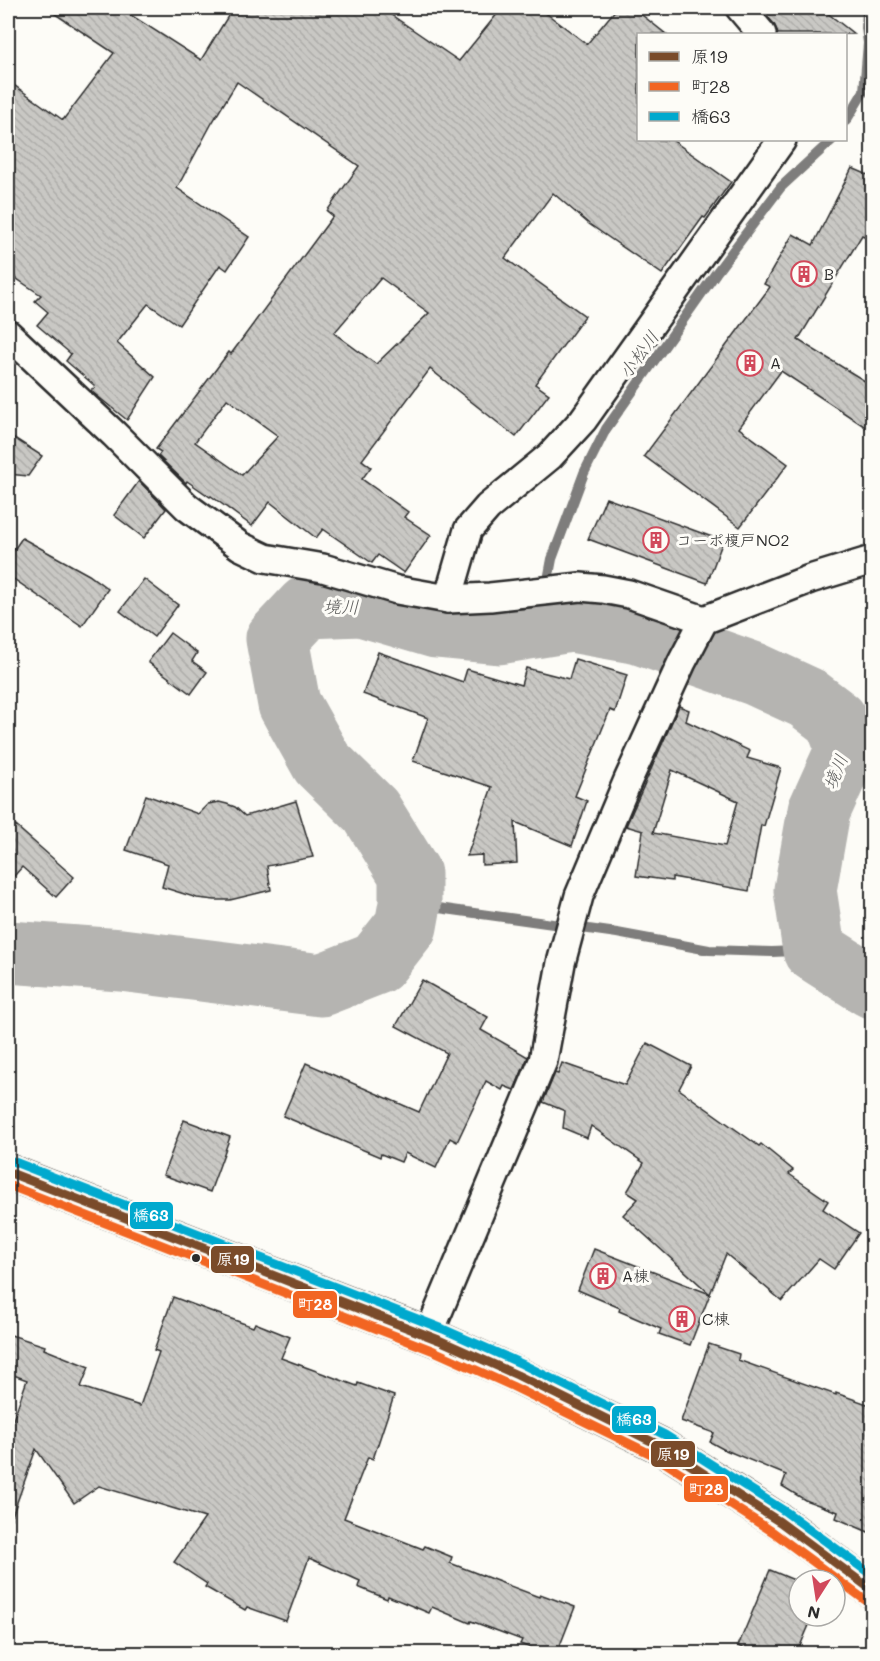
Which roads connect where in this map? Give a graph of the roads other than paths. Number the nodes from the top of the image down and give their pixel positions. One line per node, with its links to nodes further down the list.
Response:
1 (740, 8): 2 (street)
2 (761, 33)
3 (781, 141): 6 (street)
4 (8, 334): 6 (street)
5 (873, 560): 7 (street)
6 (448, 599): 7 (street)
7 (700, 627): 9 (street)
8 (8, 1172): 9 (main road)
9 (428, 1336): 10 (main road)
10 (873, 1590)

